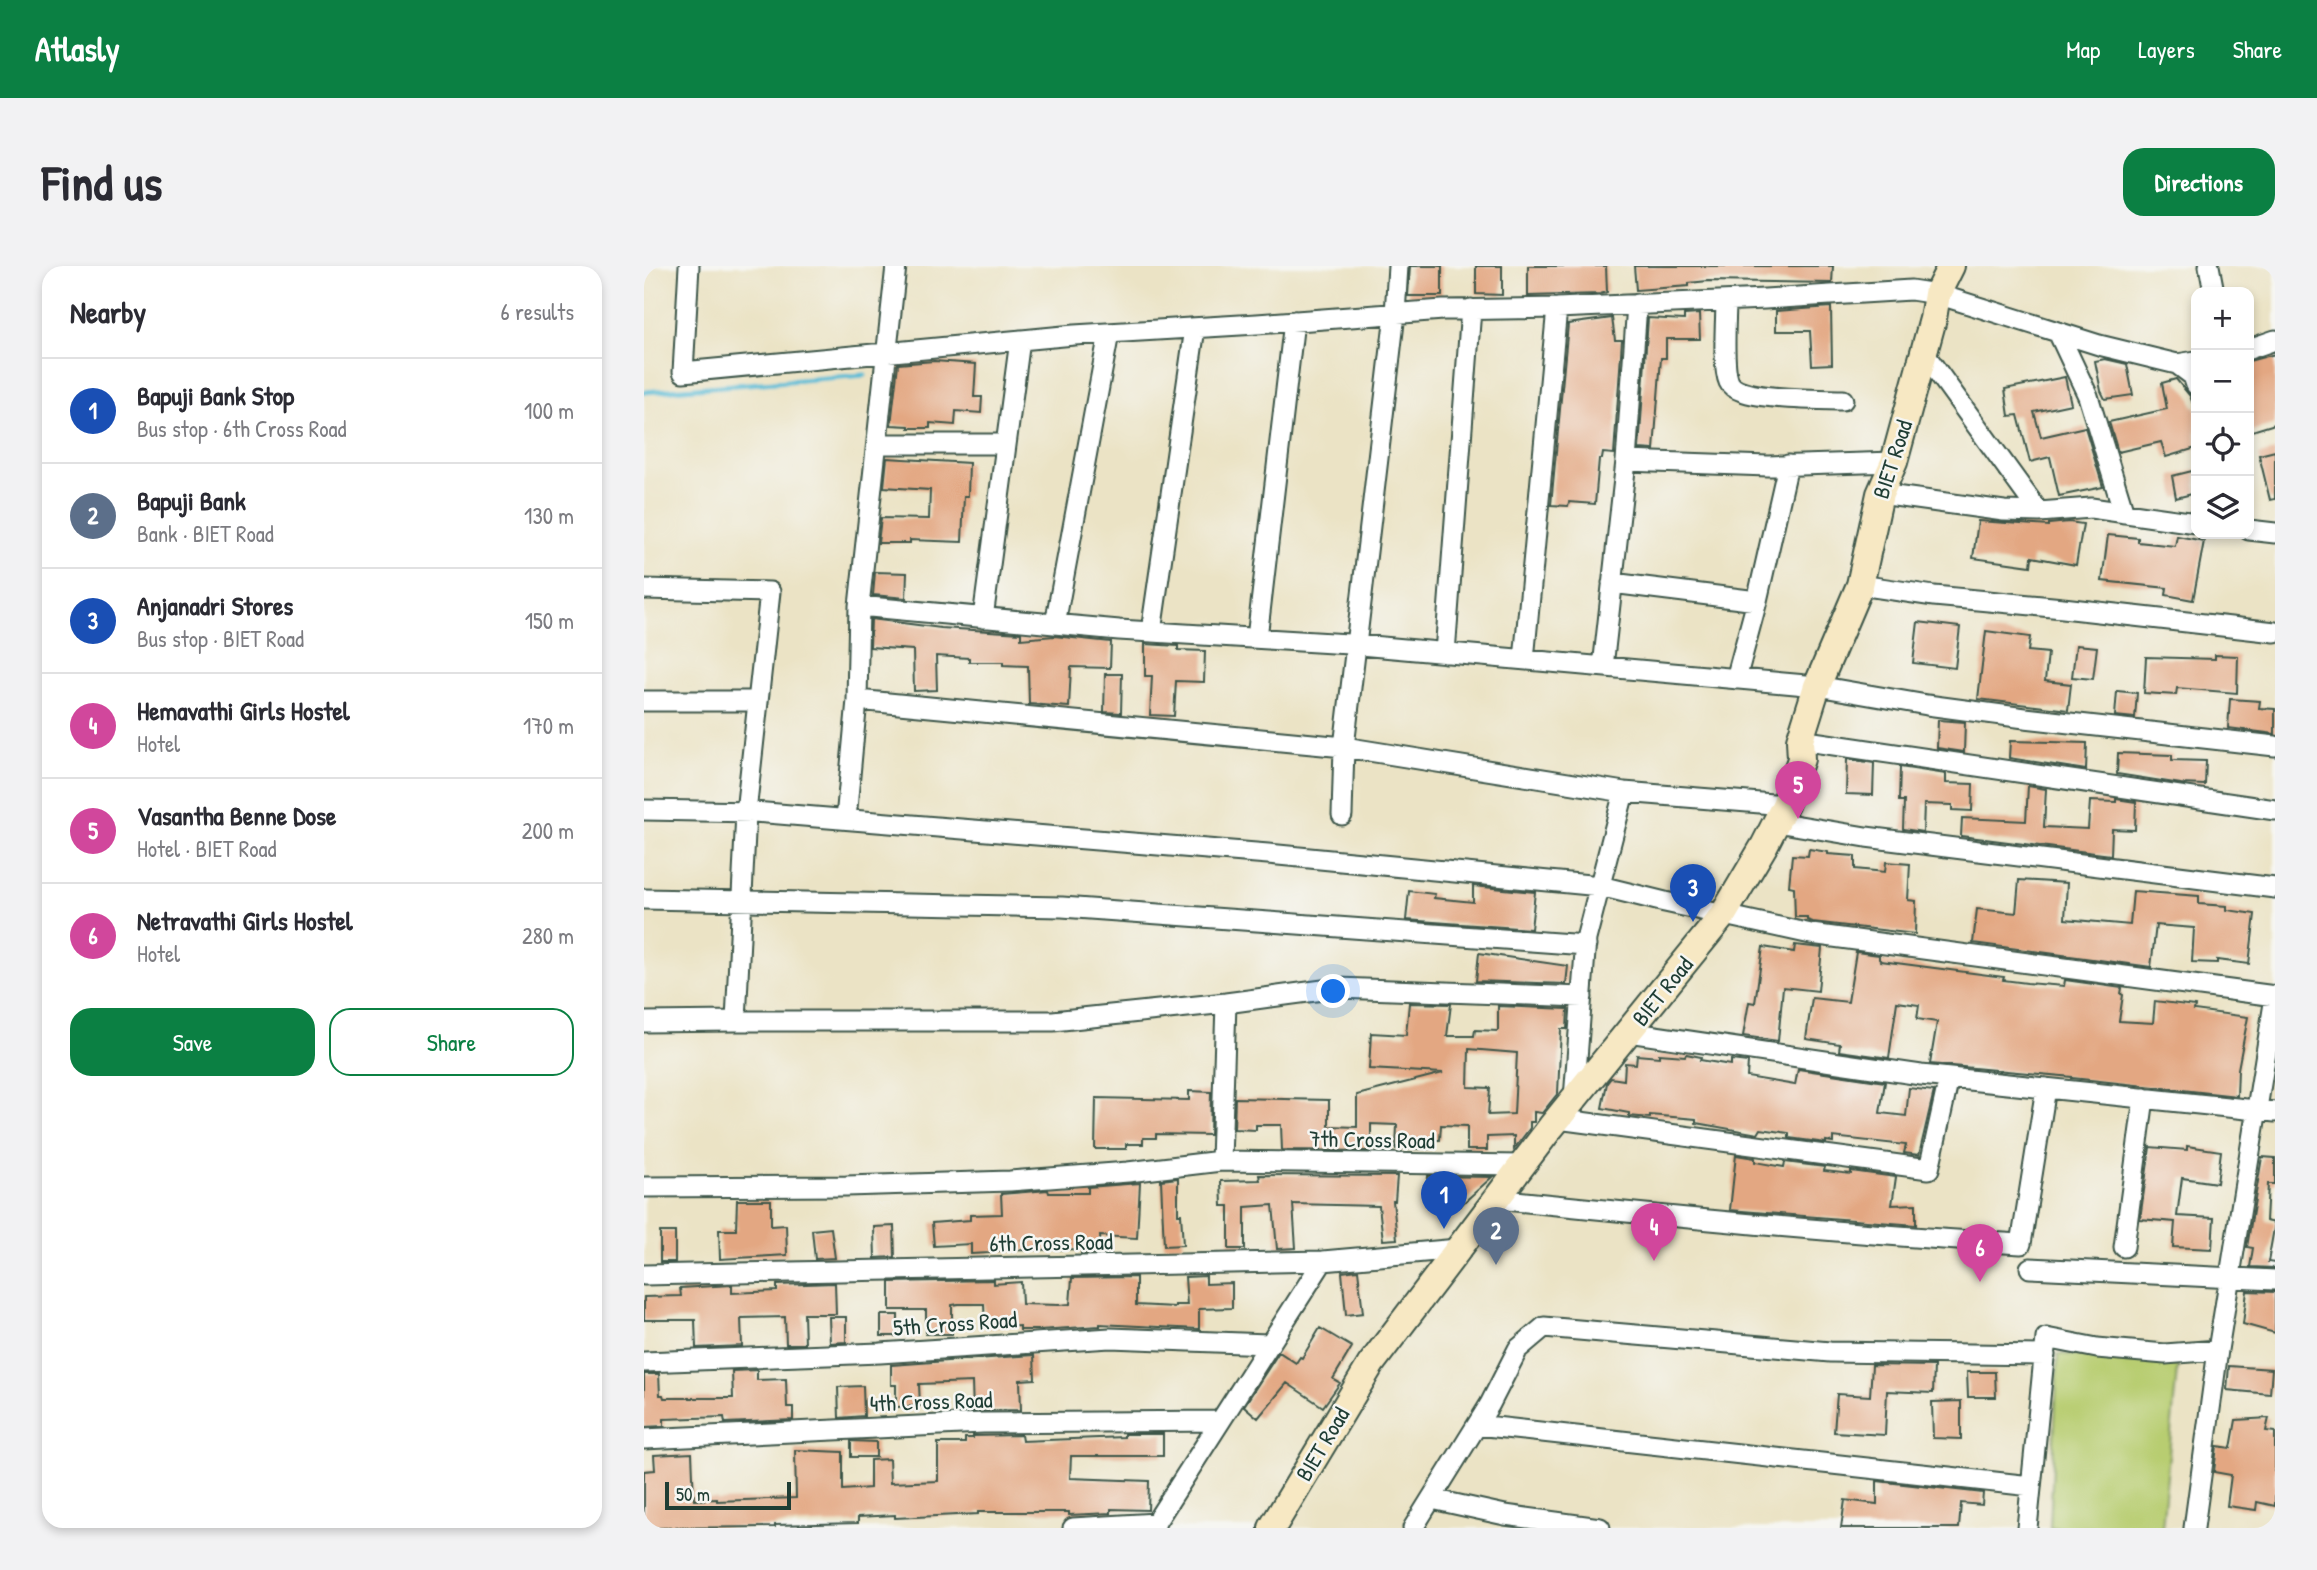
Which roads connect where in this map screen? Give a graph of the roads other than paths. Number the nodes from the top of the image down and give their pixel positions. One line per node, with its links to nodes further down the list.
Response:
1 (689, 266): 20 (street)
2 (896, 266): 20 (street)
3 (1398, 266): 12 (street)
4 (1951, 266): 7 (street, BIET Road)
5 (2209, 266): 6 (street)
6 (2213, 287)
7 (1937, 294): 8 (street); 15 (street); 21 (street, BIET Road)
8 (1726, 301): 9 (street); 23 (street)
9 (1637, 304): 10 (street); 26 (street)
10 (1557, 308): 11 (street); 47 (street)
11 (1471, 309): 12 (street); 46 (street)
12 (1395, 314): 13 (street); 45 (street)
13 (1294, 321): 14 (street); 44 (street)
14 (1195, 328): 16 (street); 42 (street)
15 (2058, 332): 22 (street); 31 (street)
16 (1109, 333): 17 (street); 41 (street)
17 (1020, 340): 20 (street); 25 (street)
18 (2275, 341): 19 (street)
19 (2254, 347)
20 (887, 353): 24 (street)
21 (1924, 353): 27 (street, BIET Road); 30 (street)
22 (2186, 363)
23 (1843, 400)
24 (878, 444): 25 (street); 39 (street)
25 (1006, 444): 40 (street)
26 (1626, 461): 28 (street); 35 (street)
27 (1894, 462): 28 (street); 29 (street, BIET Road)
28 (1788, 465): 38 (street)
29 (1880, 494): 30 (street); 36 (street, BIET Road)
30 (2039, 512): 31 (street)
31 (2124, 513): 32 (street)
32 (2191, 522)
33 (2254, 531): 34 (street)
34 (2275, 533)
35 (1612, 583): 38 (street); 48 (street)
36 (1860, 584): 43 (street); 50 (street, BIET Road)
37 (644, 589): 53 (street)
38 (1757, 601): 49 (street)
39 (859, 606): 40 (street); 51 (street)
40 (983, 618): 41 (street)
41 (1055, 624): 42 (street)
42 (1152, 632): 44 (street)
43 (2275, 632)
44 (1257, 638): 45 (street)
45 (1357, 645): 46 (street); 56 (street)
46 (1445, 653): 47 (street)
47 (1524, 660): 48 (street)
48 (1603, 667): 49 (street)
49 (1736, 679): 50 (street)
50 (1817, 686): 54 (street, BIET Road); 55 (street)
51 (857, 700): 56 (street); 63 (street)
52 (644, 701): 53 (street)
53 (758, 701): 60 (street)
54 (1800, 740): 59 (street); 61 (street, BIET Road)
55 (2275, 746)
56 (1344, 747): 57 (street); 62 (street)
57 (1624, 792): 61 (street); 64 (street)
58 (644, 810): 60 (street)
59 (2275, 810)
60 (746, 812): 63 (street); 67 (street)
61 (1781, 814): 65 (street); 68 (street, BIET Road)
62 (1342, 815)
63 (846, 819): 64 (street)
64 (1600, 886): 68 (street); 69 (street)
65 (2275, 888)
66 (644, 899): 67 (street)
67 (742, 901): 69 (street); 73 (street)
68 (1723, 915): 71 (street); 75 (street, BIET Road)
69 (1586, 945): 70 (street)
70 (1582, 997): 72 (street); 79 (street)
71 (2275, 997): 80 (street)
72 (1226, 1003): 73 (street); 81 (street)
73 (736, 1021): 74 (street)
74 (644, 1023)
75 (1628, 1032): 76 (street); 79 (street, BIET Road)
76 (1949, 1078): 77 (street); 79 (street)
77 (2046, 1088): 78 (street); 84 (street)
78 (2144, 1098): 80 (street); 85 (street)
79 (1566, 1109): 82 (street, BIET Road)
80 (2266, 1110): 90 (street)
81 (1221, 1161): 82 (street, 7th Cross Road); 83 (street, 7th Cross Road)
82 (1522, 1165): 84 (street, BIET Road)
83 (644, 1187)
84 (1496, 1199): 86 (street, BIET Road)
85 (2124, 1247)
86 (1458, 1249): 87 (street, 6th Cross Road); 104 (street, BIET Road)
87 (1323, 1261): 89 (street, 6th Cross Road); 92 (street)
88 (2031, 1268): 90 (street)
89 (644, 1275)
90 (2229, 1278): 91 (street); 93 (street)
91 (2275, 1280)
92 (1268, 1344): 95 (street, 5th Cross Road); 96 (street)
93 (2218, 1350): 94 (street); 108 (street)
94 (2045, 1355): 97 (street); 99 (street)
95 (644, 1362)
96 (1220, 1421): 98 (street, 4th Cross Road); 101 (street)
97 (1477, 1426): 99 (street); 100 (street)
98 (644, 1439)
99 (2031, 1486): 107 (street)
100 (1432, 1499): 102 (street); 105 (street)
101 (1154, 1525): 103 (street)
102 (1569, 1526): 106 (street)
103 (1073, 1528)
104 (1272, 1528)
105 (1413, 1528)
106 (1601, 1528)
107 (2027, 1528)
108 (2194, 1528)

